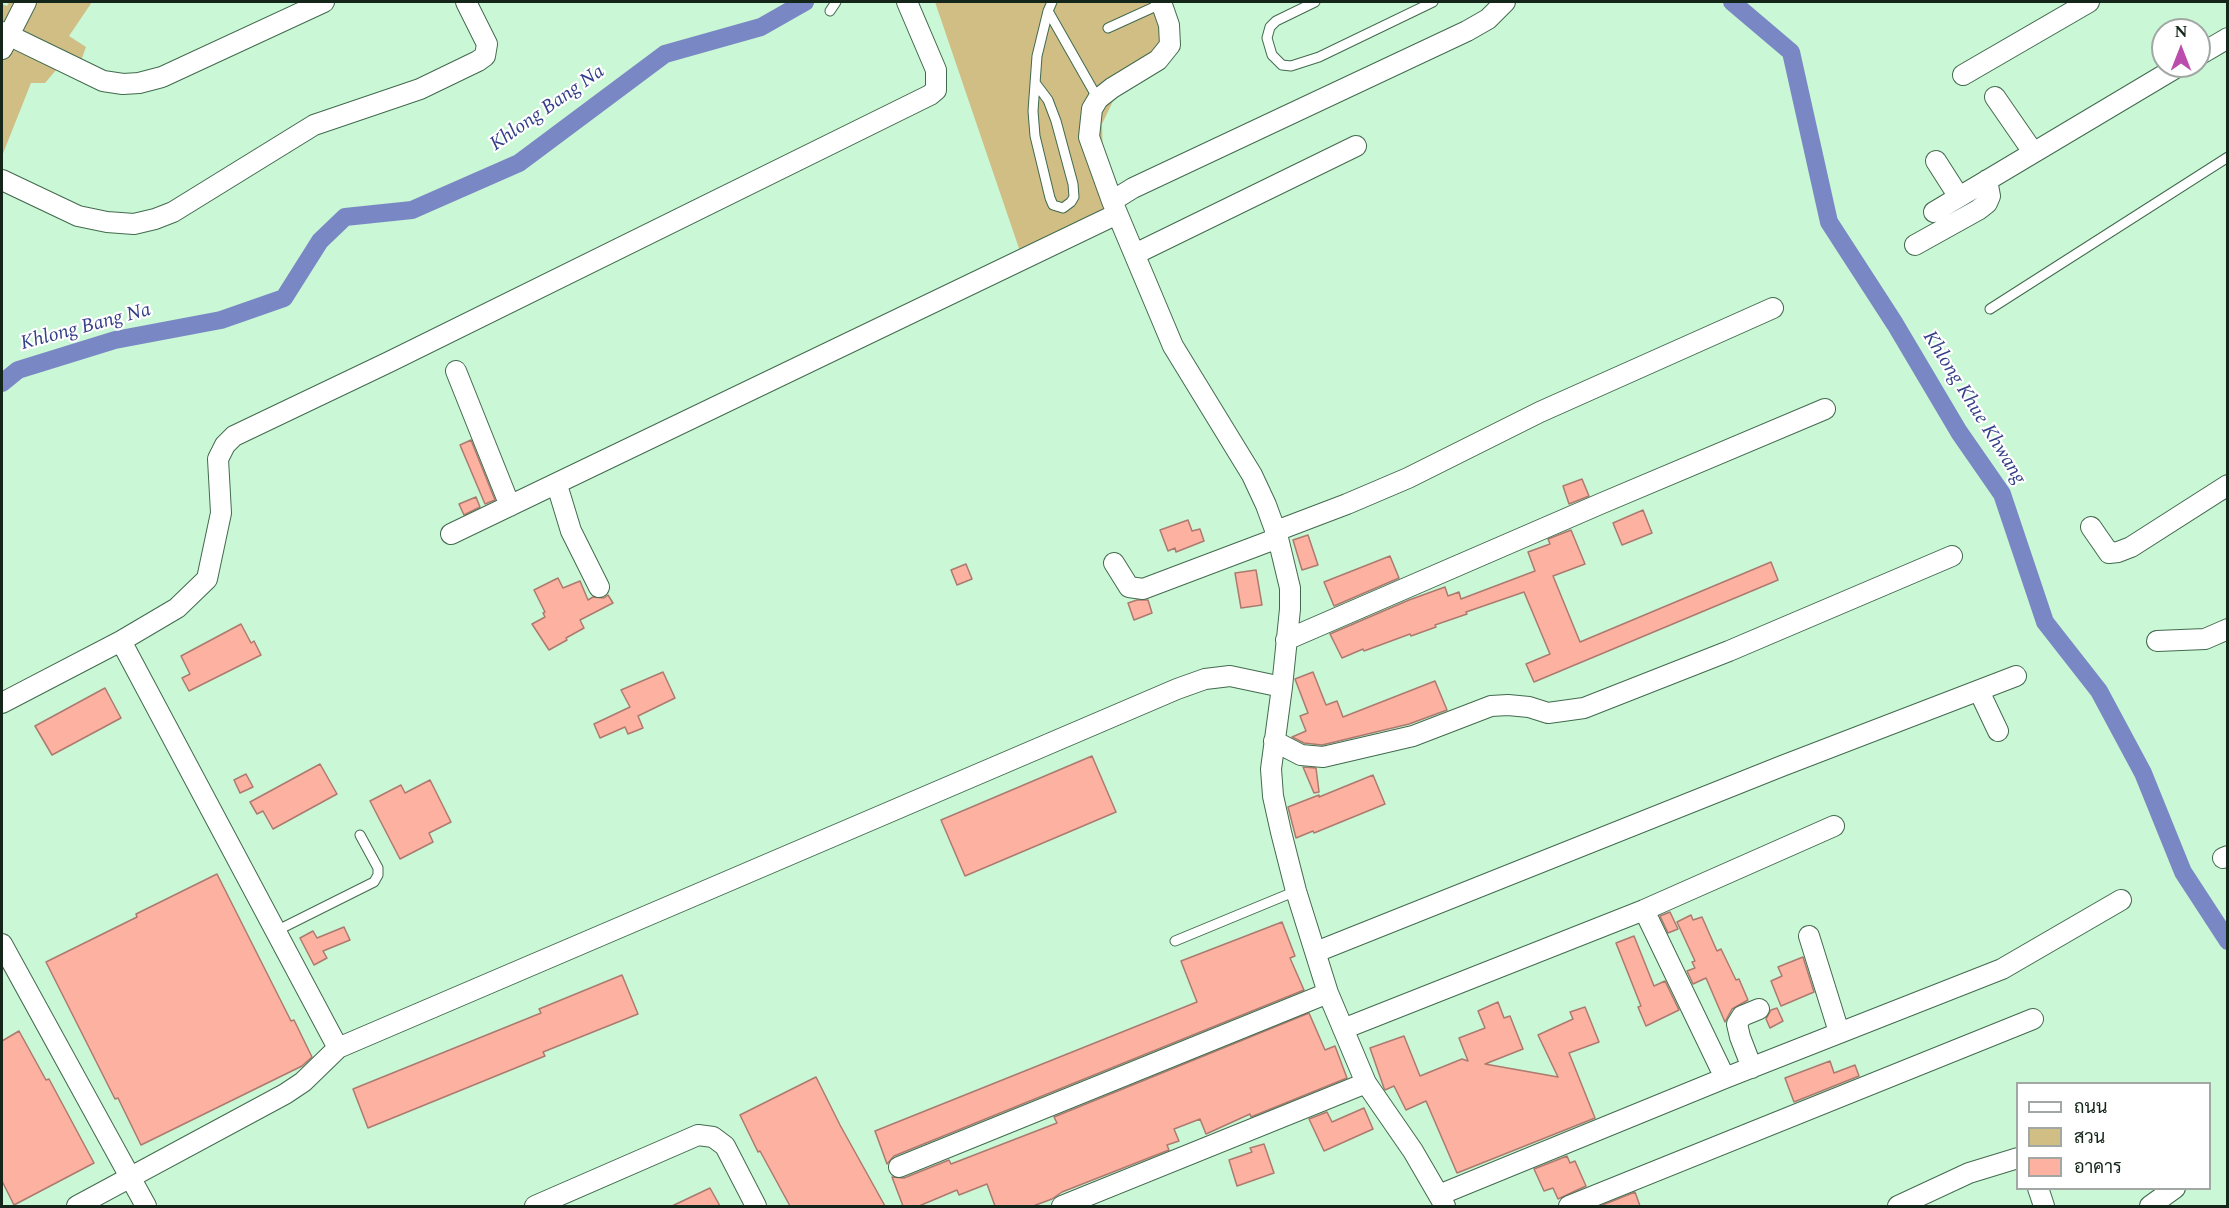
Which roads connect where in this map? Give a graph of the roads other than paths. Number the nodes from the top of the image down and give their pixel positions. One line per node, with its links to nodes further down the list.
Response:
1 (26, 2): 15 (street)
2 (324, 2): 15 (street)
3 (466, 2): 26 (street)
4 (836, 2): 12 (lane)
5 (907, 2): 48 (street)
6 (1163, 2): 13 (lane); 21 (street)
7 (1315, 2): 8 (lane)
8 (1433, 2)
9 (1505, 2): 29 (street)
10 (2089, 2): 17 (street)
11 (1050, 6): 19 (lane); 21 (lane)
12 (830, 11)
13 (1108, 28)
14 (2228, 38): 16 (street)
15 (4, 39)
16 (2211, 48)
17 (1963, 75)
18 (2159, 78): 23 (street)
19 (1036, 84): 19 (lane)
20 (1995, 97): 23 (street)
21 (1098, 99): 29 (street)
22 (1356, 146): 32 (street)
23 (2033, 152): 27 (street)
24 (2228, 157): 34 (lane)
25 (1936, 161): 28 (street)
26 (2, 180)
27 (1987, 180): 28 (street); 31 (street)
28 (1959, 197): 30 (street)
29 (1115, 208): 32 (street); 37 (street)
30 (1934, 212)
31 (1916, 245)
32 (1135, 254): 42 (street)
33 (1773, 308): 42 (street)
34 (1990, 309)
35 (456, 371): 39 (street)
36 (1825, 409): 47 (street)
37 (557, 485): 39 (street); 45 (street)
38 (2228, 485): 40 (street)
39 (510, 506): 41 (street)
40 (2091, 527)
41 (451, 534)
42 (1277, 534): 44 (street); 47 (street)
43 (1952, 556): 55 (street)
44 (1114, 563)
45 (599, 587)
46 (2228, 629): 49 (street)
47 (1286, 640): 51 (street)
48 (121, 642): 53 (street); 61 (street)
49 (2157, 642)
50 (2016, 676): 52 (street)
51 (1282, 687): 55 (street); 71 (street)
52 (1979, 691): 54 (street); 65 (street)
53 (2, 703)
54 (1998, 730)
55 (1274, 741): 58 (street)
56 (1834, 826): 60 (street)
57 (360, 835): 61 (lane)
58 (1296, 891): 63 (lane); 65 (street)
59 (2121, 900): 70 (street)
60 (1644, 910): 69 (street); 73 (street)
61 (274, 932): 71 (street)
62 (1809, 936): 70 (street)
63 (1174, 941)
64 (2, 944): 77 (street)
65 (1316, 952): 66 (street)
66 (1328, 993): 69 (street); 76 (street)
67 (1759, 1009): 72 (street)
68 (2033, 1018): 86 (street)
69 (1343, 1029): 74 (street)
70 (1839, 1032): 72 (street)
71 (338, 1048): 77 (street)
72 (1752, 1068): 73 (street)
73 (1725, 1077): 80 (street)
74 (1366, 1083): 80 (street); 85 (street)
75 (2016, 1159): 87 (street)
76 (899, 1167)
77 (129, 1177): 81 (street); 82 (street)
78 (2039, 1190): 88 (street)
79 (2172, 1190): 89 (street)
80 (1442, 1201)
81 (77, 1206)
82 (146, 1206)
83 (535, 1206): 84 (street)
84 (756, 1206)
85 (1062, 1206)
86 (1569, 1206)
87 (1898, 1206)
88 (2044, 1206)
89 (2150, 1206)

